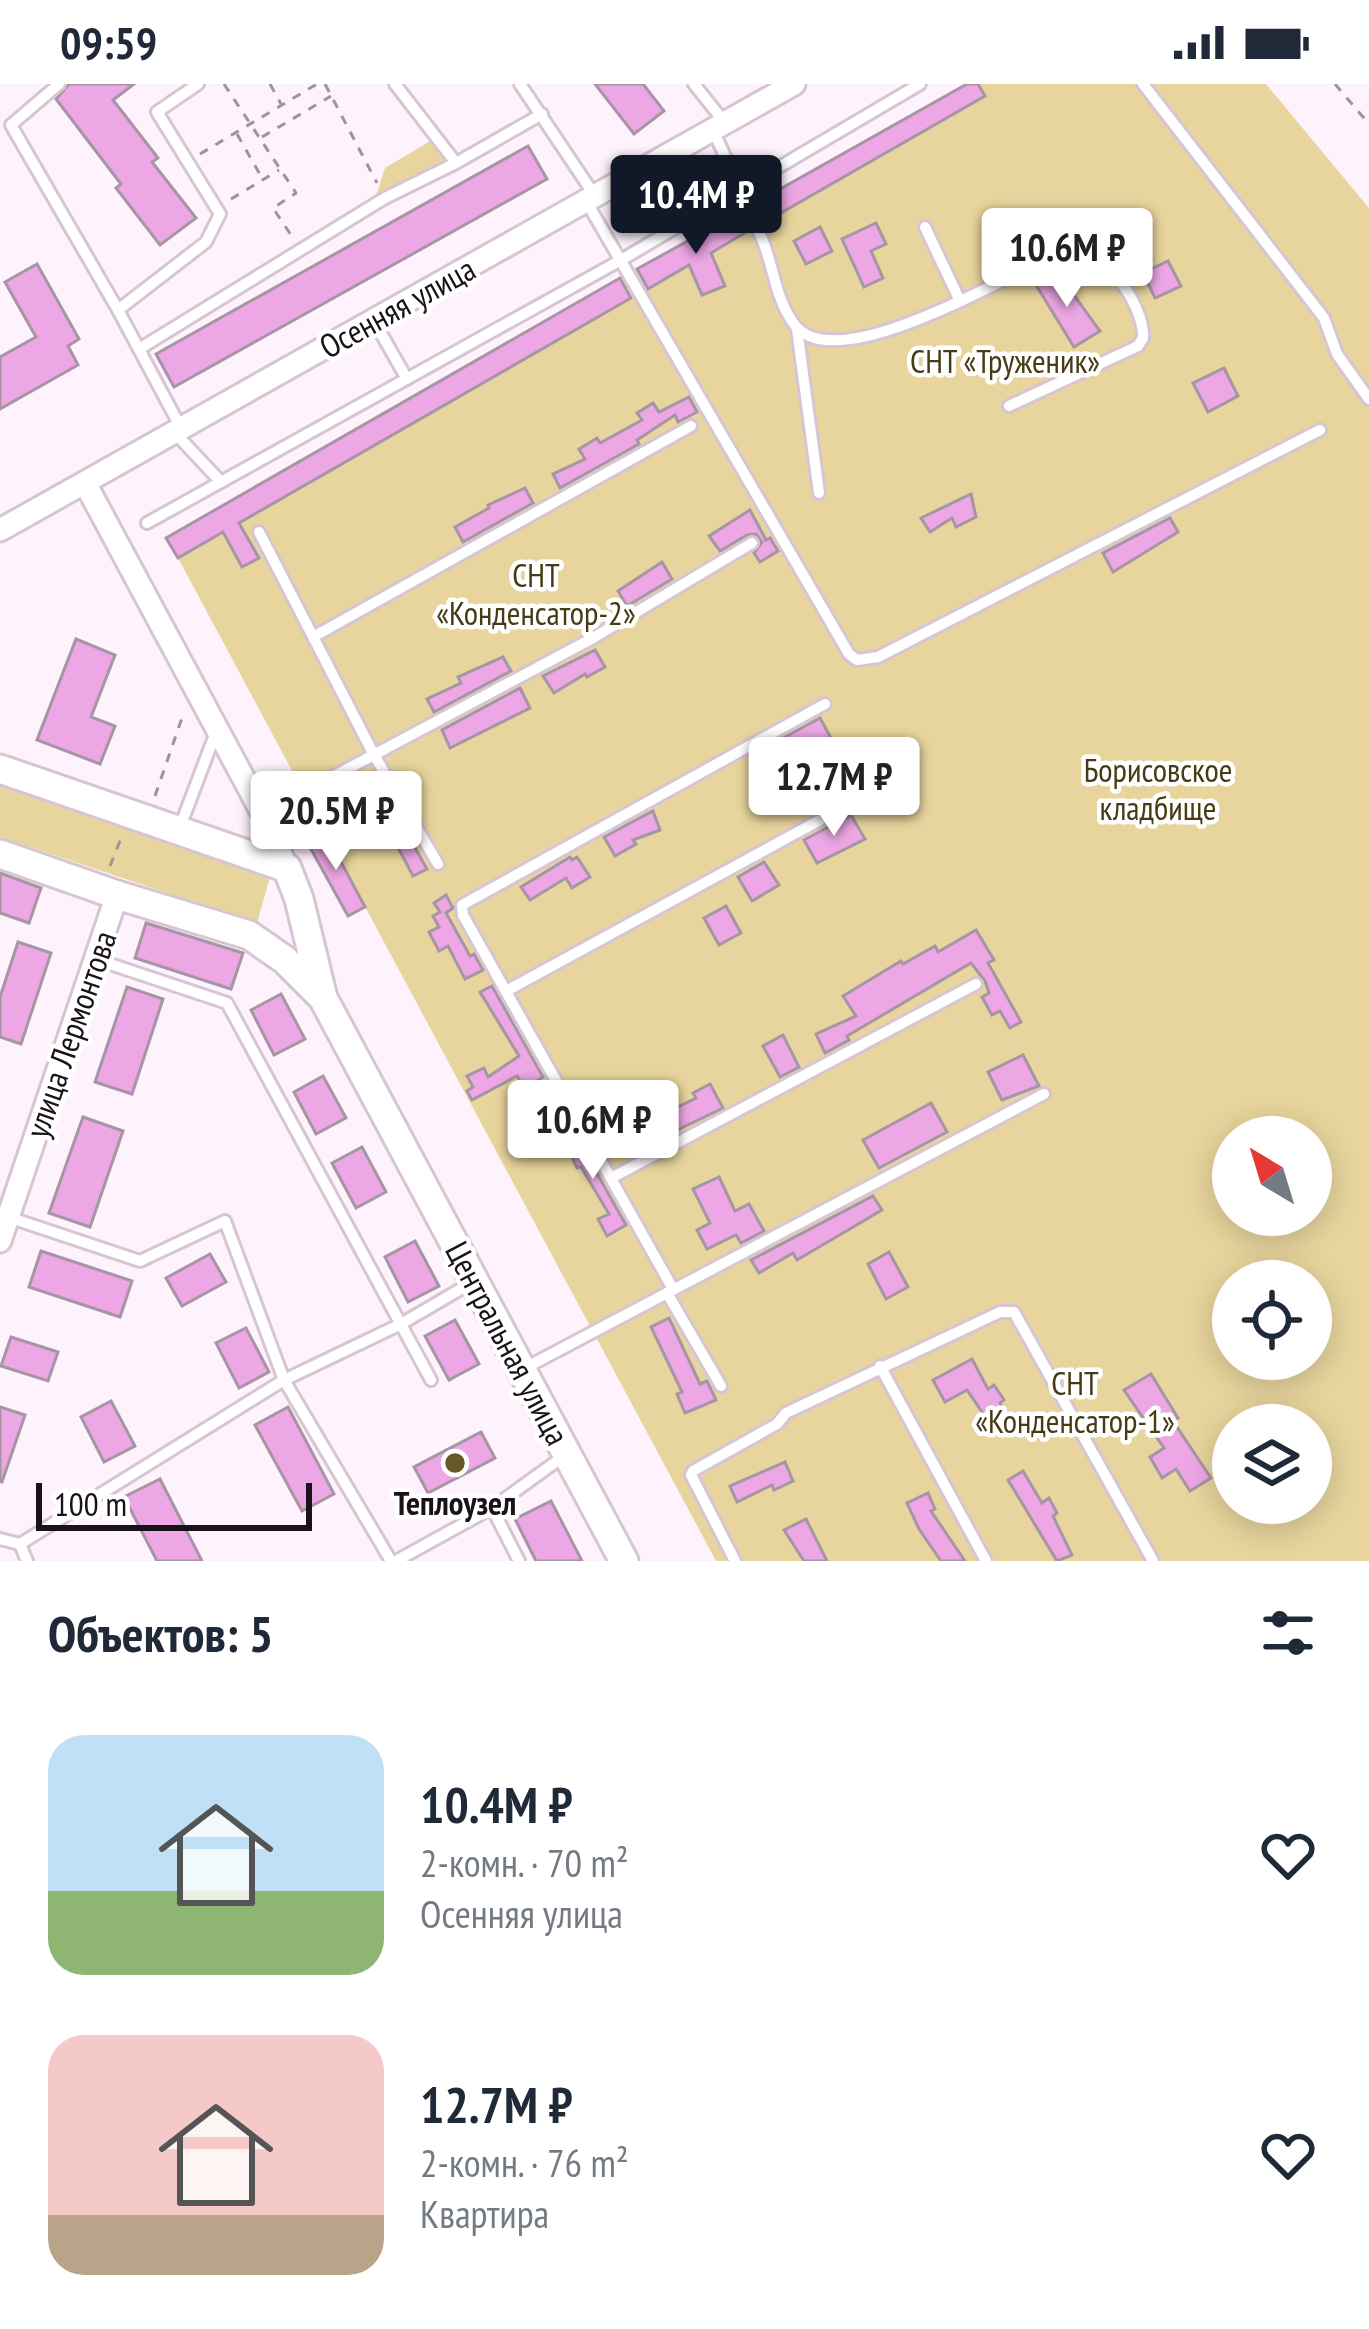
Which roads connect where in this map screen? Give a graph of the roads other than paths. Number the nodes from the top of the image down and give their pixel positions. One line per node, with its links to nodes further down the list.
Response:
1 (198, 84): 17 (lane)
2 (395, 84): 11 (lane)
3 (520, 84): 9 (lane)
4 (694, 84): 10 (lane)
5 (794, 84): 10 (street, Осенняя улица)
6 (920, 84): 12 (lane)
7 (1143, 84): 22 (lane)
8 (57, 85): 17 (lane)
9 (542, 114): 11 (lane); 13 (lane)
10 (719, 127): 12 (lane); 13 (street, Осенняя улица)
11 (455, 163): 20 (lane)
12 (740, 191): 15 (lane); 19 (lane)
13 (590, 199): 15 (lane); 18 (street, Осенняя улица)
14 (925, 227): 16 (lane)
15 (621, 260): 21 (lane); 25 (lane)
16 (961, 301): 19 (lane); 23 (lane)
17 (118, 310): 20 (lane)
18 (374, 321): 21 (lane); 26 (street, Осенняя улица)
19 (797, 328): 29 (lane)
20 (139, 349): 26 (lane)
21 (407, 379): 27 (lane)
22 (1369, 399)
23 (1009, 406)
24 (692, 426): 34 (lane)
25 (1320, 430)
26 (178, 431): 27 (lane); 28 (street, Осенняя улица)
27 (221, 482): 30 (lane)
28 (86, 483): 31 (street, Осенняя улица); 36 (street)
29 (819, 494)
30 (147, 523)
31 (0, 530)
32 (259, 532): 34 (lane)
33 (752, 542): 37 (lane)
34 (313, 637): 37 (lane)
35 (825, 704): 50 (lane)
36 (218, 729): 40 (street); 41 (lane)
37 (374, 755): 40 (lane); 43 (lane)
38 (0, 769): 41 (street)
39 (886, 784): 50 (lane)
40 (263, 814): 44 (street)
41 (178, 831): 44 (street)
42 (0, 854): 45 (street, Центральная улица)
43 (438, 864)
44 (287, 868): 46 (street)
45 (109, 893): 47 (street, Центральная улица); 48 (street, улица Лермонтова)
46 (299, 899): 47 (street); 51 (street)
47 (249, 935): 51 (street, Центральная улица)
48 (95, 959): 54 (street, улица Лермонтова); 58 (lane)
49 (976, 984): 53 (lane)
50 (506, 991): 53 (lane)
51 (323, 998): 56 (street, Центральная улица)
52 (1044, 1094): 57 (lane)
53 (610, 1178): 57 (lane)
54 (8, 1217): 55 (street, улица Лермонтова); 61 (lane)
55 (0, 1241)
56 (474, 1281): 58 (lane); 60 (street, Центральная улица)
57 (670, 1291): 60 (lane); 63 (lane)
58 (401, 1324): 61 (lane); 62 (lane)
59 (880, 1366): 72 (lane); 73 (lane); 74 (lane)
60 (522, 1370): 64 (street, Центральная улица)
61 (284, 1380): 67 (lane); 69 (lane)
62 (431, 1380)
63 (721, 1386)
64 (567, 1454): 65 (lane); 71 (street, Центральная улица)
65 (492, 1508): 69 (lane); 70 (lane)
66 (0, 1539): 67 (lane)
67 (20, 1544): 68 (lane)
68 (27, 1561)
69 (393, 1561)
70 (519, 1561)
71 (625, 1561)
72 (735, 1561)
73 (986, 1561)
74 (1153, 1561)

